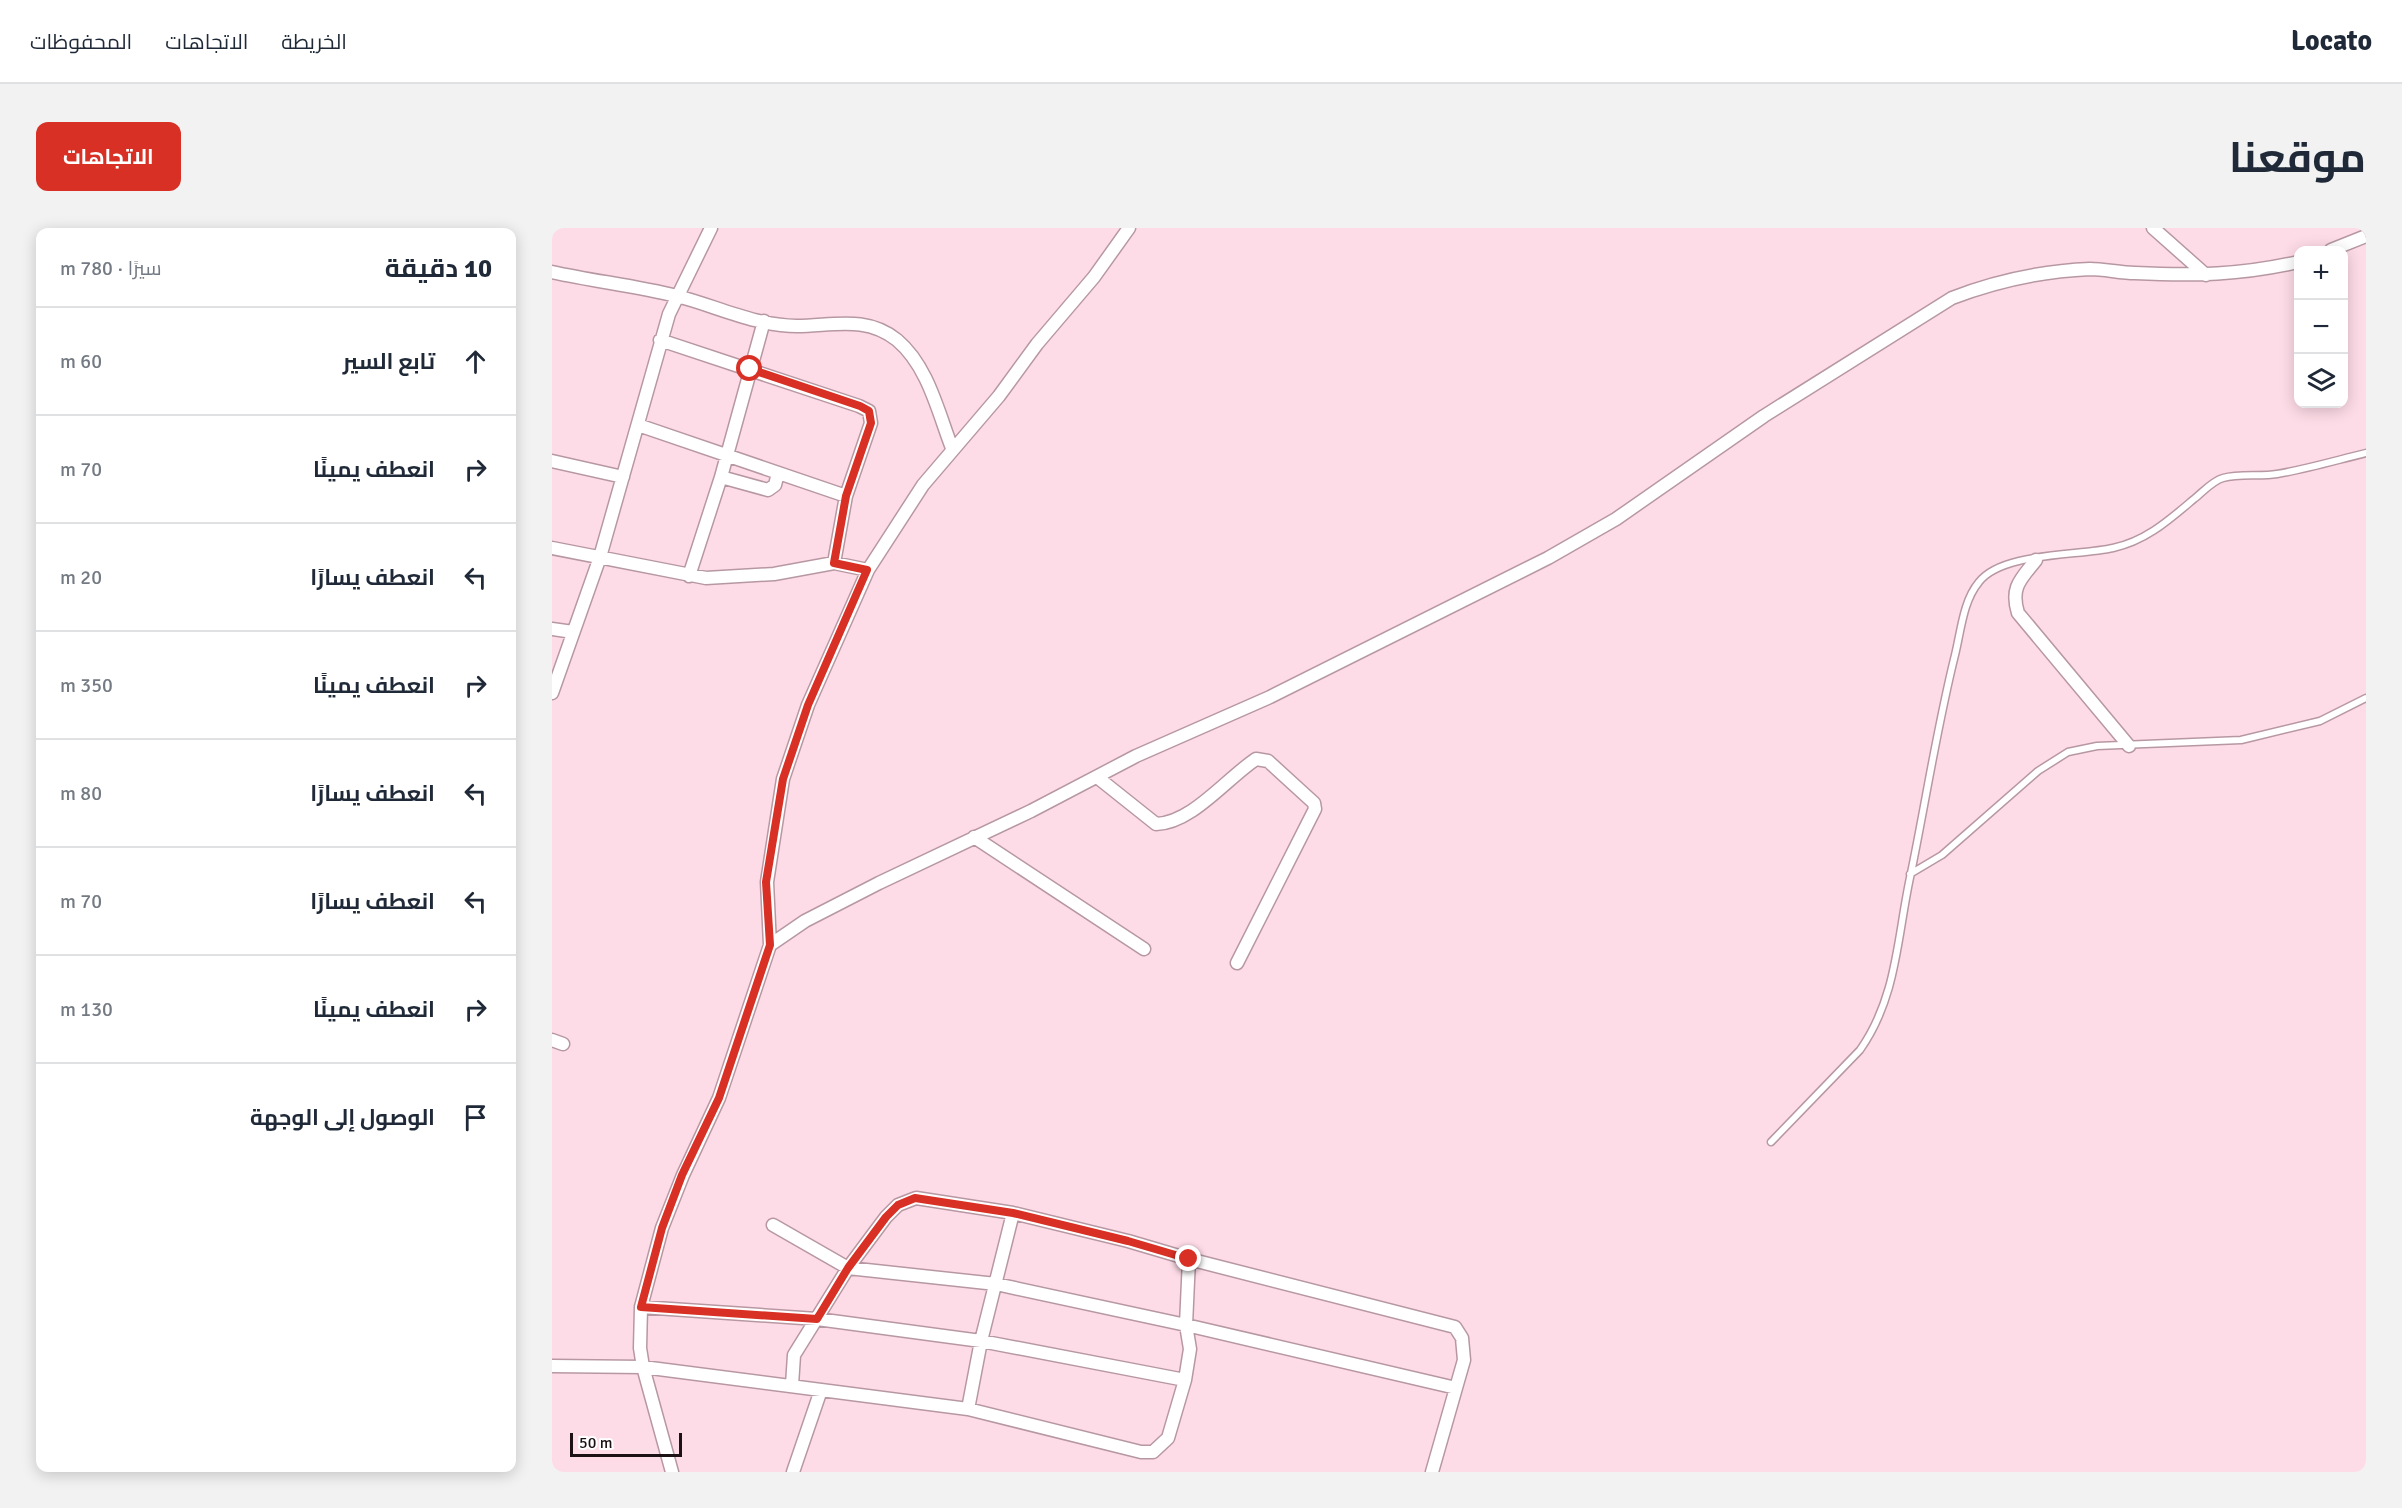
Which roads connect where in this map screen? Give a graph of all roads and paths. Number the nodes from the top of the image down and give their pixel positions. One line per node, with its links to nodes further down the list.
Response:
1 (711, 228): 9 (street)
2 (1129, 228): 14 (street)
3 (2153, 228): 8 (street)
4 (2366, 236): 5 (street)
5 (2341, 246)
6 (2294, 263): 8 (street)
7 (552, 272): 9 (street)
8 (2206, 275): 33 (street)
9 (677, 296): 10 (street); 11 (street)
10 (764, 321): 12 (street); 14 (street)
11 (660, 340): 12 (street); 13 (street)
12 (750, 369): 16 (street); 21 (street)
13 (638, 424): 16 (street); 19 (street)
14 (952, 448): 26 (street)
15 (2366, 453): 24 (lane)
16 (727, 455): 18 (street); 20 (street)
17 (552, 461): 19 (street)
18 (778, 473): 20 (street); 21 (street)
19 (623, 477): 23 (street)
20 (721, 477): 27 (street)
21 (846, 496): 25 (street)
22 (552, 548): 23 (street)
23 (600, 557): 27 (street); 29 (street)
24 (2036, 560): 32 (street); 35 (lane)
25 (834, 563): 26 (street); 27 (street)
26 (867, 570): 36 (street)
27 (689, 576)
28 (552, 628): 29 (street)
29 (573, 632): 30 (street)
30 (552, 693)
31 (2366, 698): 32 (lane)
32 (2129, 746): 35 (lane)
33 (1097, 777): 34 (street); 38 (street)
34 (974, 837): 36 (street); 37 (street)
35 (1910, 874): 39 (lane)
36 (770, 945): 45 (street)
37 (1144, 949)
38 (1237, 963)
39 (1771, 1142)
40 (1013, 1213): 42 (street); 43 (street); 44 (street)
41 (773, 1225): 43 (street)
42 (1189, 1259): 47 (street); 53 (street)
43 (848, 1268): 44 (street); 46 (street)
44 (996, 1284): 47 (street); 48 (street)
45 (641, 1307): 46 (street); 50 (street)
46 (817, 1319): 48 (street); 52 (street)
47 (1186, 1325): 51 (street); 53 (street)
48 (981, 1341): 51 (street); 55 (street)
49 (552, 1365): 50 (street)
50 (643, 1367): 52 (street); 56 (street)
51 (1185, 1380): 55 (street)
52 (792, 1385): 54 (street)
53 (1456, 1388): 58 (street)
54 (821, 1390): 55 (street); 57 (street)
55 (968, 1409)
56 (672, 1472)
57 (793, 1472)
58 (1432, 1472)

